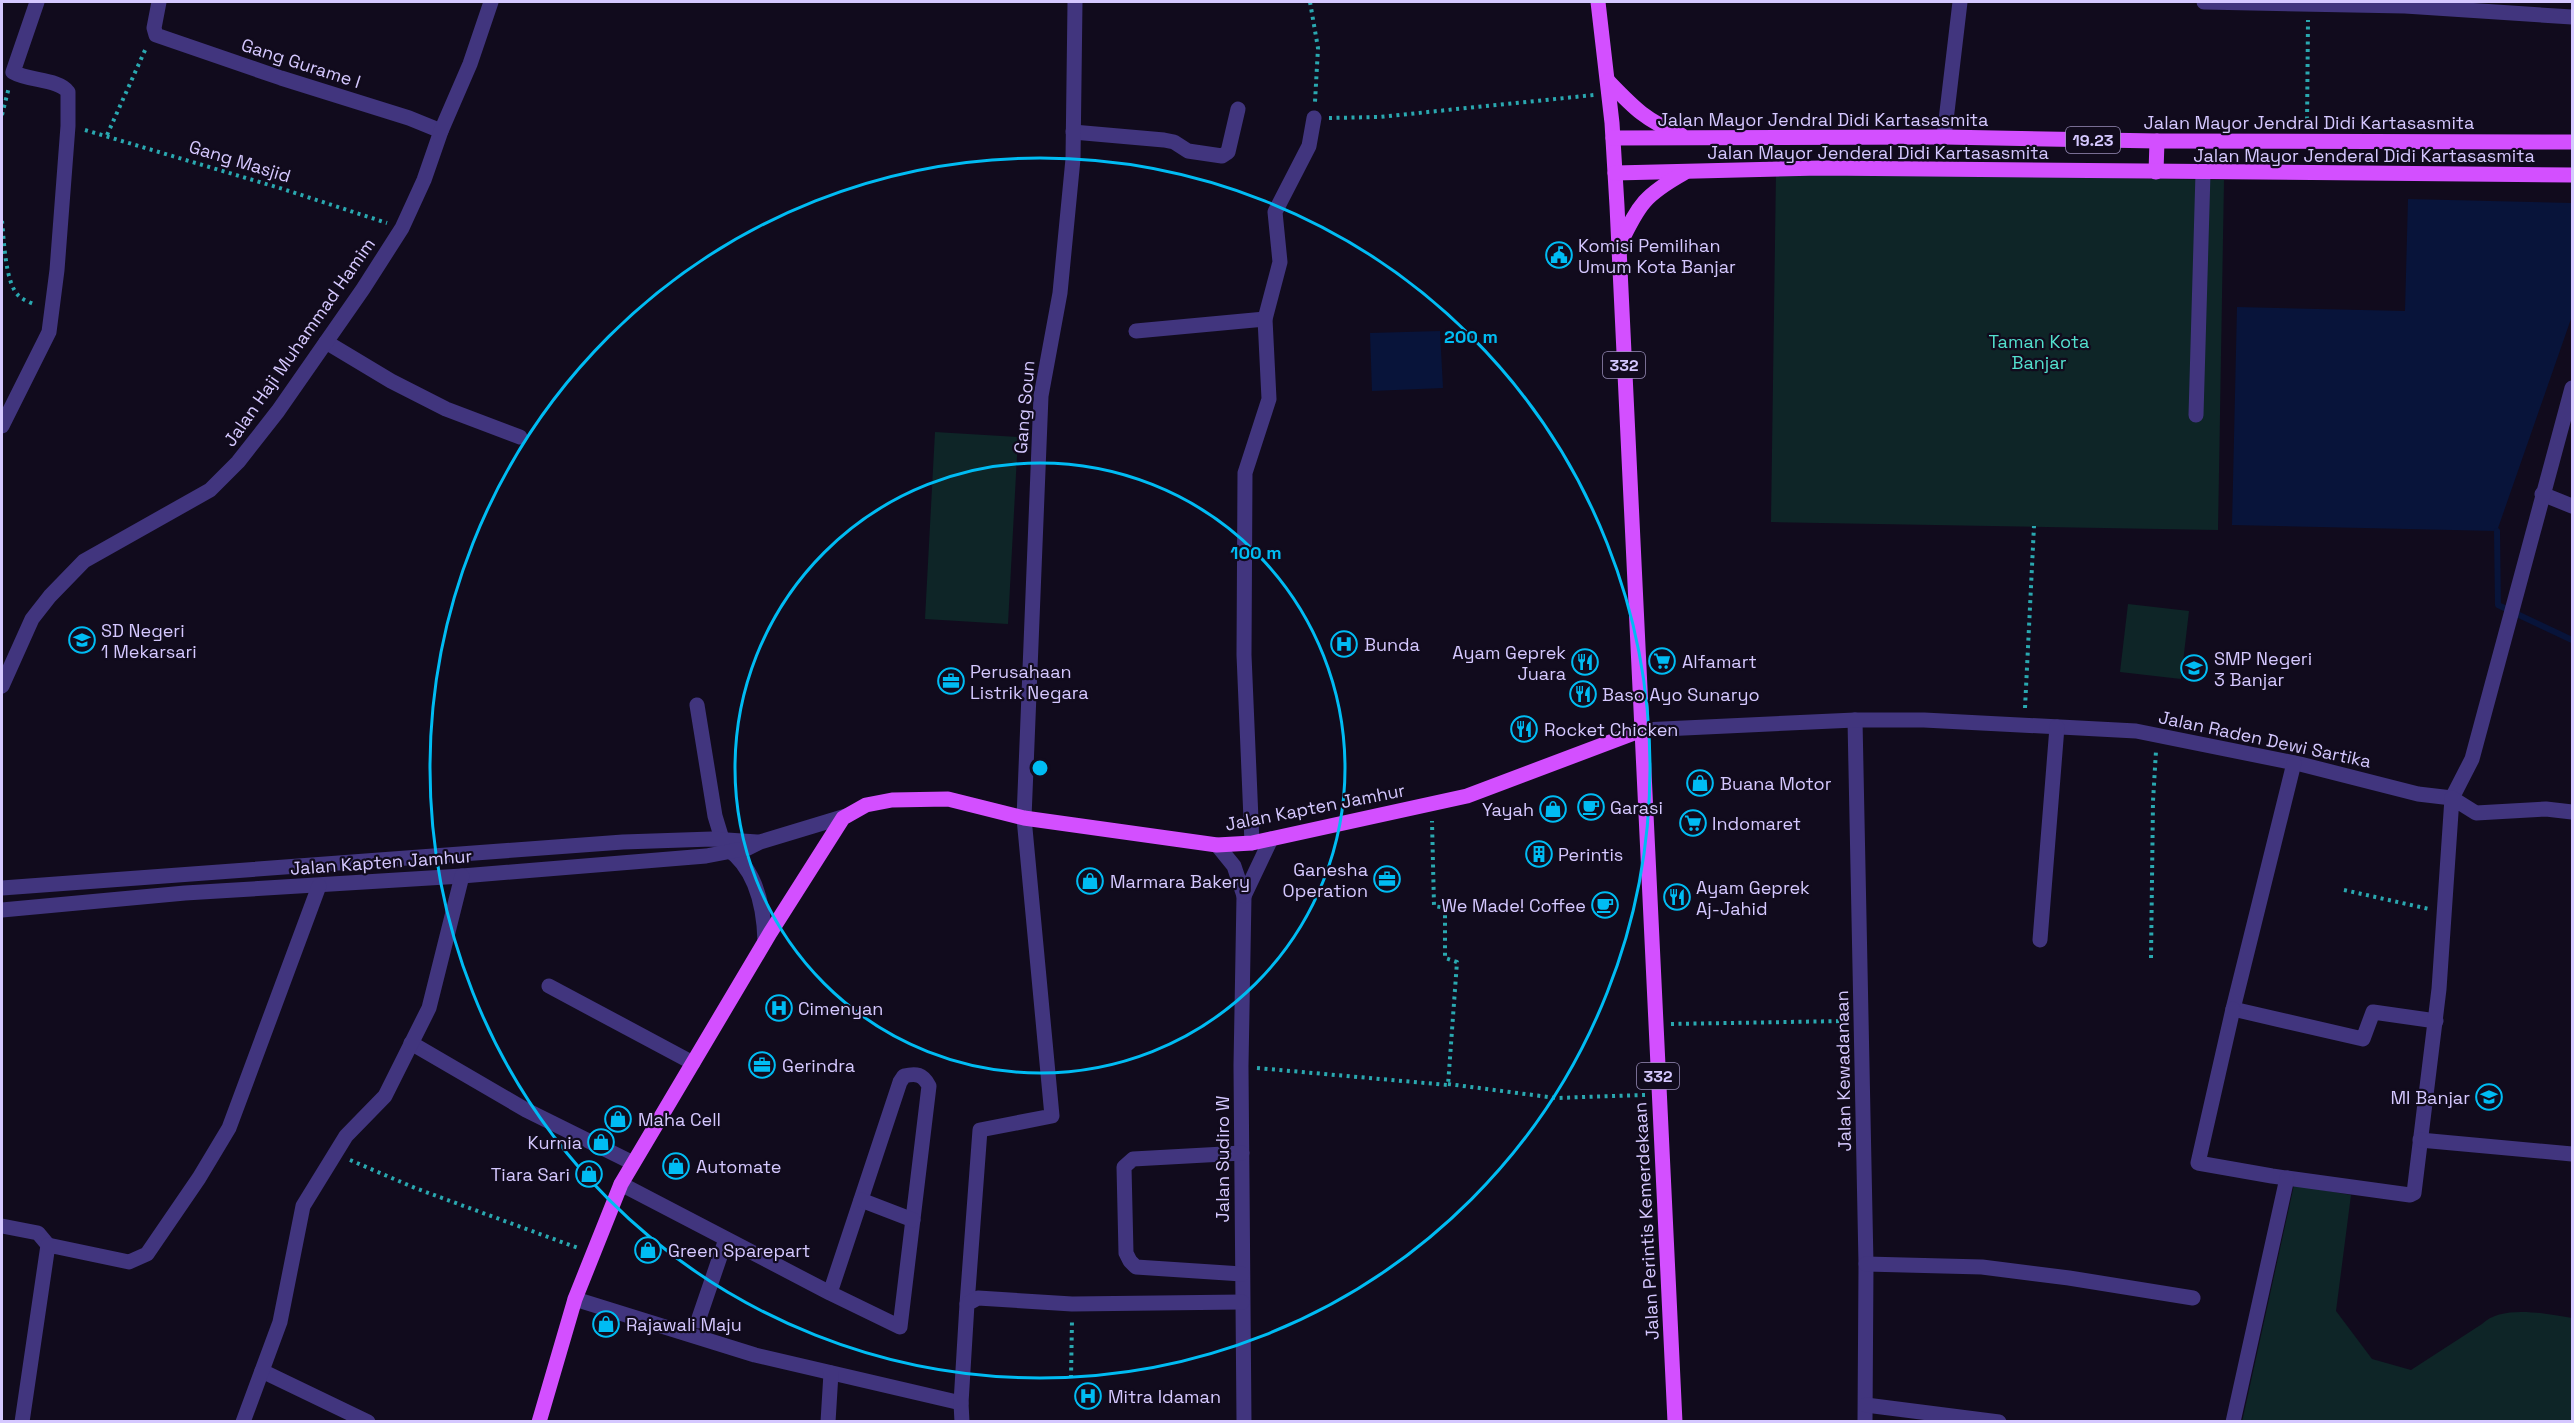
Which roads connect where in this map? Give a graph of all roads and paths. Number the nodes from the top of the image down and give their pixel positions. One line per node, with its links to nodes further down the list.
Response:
1 (37, 2): 12 (street)
2 (159, 2): 11 (street)
3 (491, 2): 18 (street, Jalan Haji Muhammad Hamim)
4 (1075, 2): 19 (street, Gang Soun)
5 (1310, 2): 16 (path)
6 (1598, 2): 13 (main road, 332)
7 (1960, 2): 21 (street)
8 (2204, 2): 9 (street)
9 (2308, 4): 10 (street); 25 (path)
10 (2572, 17)
11 (154, 28): 18 (street, Gang Gurame I); 20 (path)
12 (13, 72): 15 (path); 17 (street)
13 (1608, 87): 16 (path); 22 (main road, 332); 23 (main road)
14 (1238, 109): 19 (street)
15 (2, 115)
16 (1314, 118): 36 (street)
17 (68, 126): 20 (path, Gang Masjid); 35 (street)
18 (441, 131): 33 (street, Jalan Haji Muhammad Hamim)
19 (1073, 132): 58 (street, Gang Soun)
20 (107, 135): 33 (path, Gang Masjid)
21 (1944, 137): 23 (main road, Jalan Mayor Jendral Didi Kartasasmita / 19.23); 24 (main road, Jalan Mayor Jendral Didi Kartasasmita / 19.23)
22 (1613, 138): 23 (main road, Jalan Mayor Jendral Didi Kartasasmita / 19.23); 29 (main road, 332)
23 (1688, 138)
24 (2157, 141): 25 (main road, Jalan Mayor Jendral Didi Kartasasmita / 19.23); 28 (main road)
25 (2306, 141): 26 (main road, Jalan Mayor Jendral Didi Kartasasmita / 19.23)
26 (2572, 142)
27 (1687, 172): 28 (main road, Jalan Mayor Jenderal Didi Kartasasmita / 19.23); 29 (main road, Jalan Mayor Jenderal Didi Kartasasmita / 19.23); 34 (main road)
28 (2156, 172): 30 (main road, Jalan Mayor Jenderal Didi Kartasasmita / 19.23)
29 (1615, 173): 34 (main road, 332)
30 (2203, 174): 31 (main road, Jalan Mayor Jenderal Didi Kartasasmita / 19.23); 40 (street)
31 (2572, 176)
32 (2, 221): 35 (path)
33 (402, 228): 38 (street, Jalan Haji Muhammad Hamim)
34 (1618, 247): 51 (main road, 332)
35 (52, 309): 41 (street)
36 (1264, 319): 37 (street); 61 (street)
37 (1136, 331)
38 (326, 342): 42 (street); 46 (street, Jalan Haji Muhammad Hamim)
39 (2572, 388): 43 (street)
40 (2196, 415)
41 (2, 426)
42 (520, 437)
43 (2542, 494): 44 (street); 54 (street)
44 (2572, 506)
45 (2034, 526): 49 (path)
46 (2, 686)
47 (697, 705): 60 (street)
48 (1855, 720): 49 (street, Jalan Raden Dewi Sartika); 51 (street, Jalan Raden Dewi Sartika); 77 (street, Jalan Kewadanaan)
49 (2024, 725): 50 (street, Jalan Raden Dewi Sartika)
50 (2057, 727): 52 (street, Jalan Raden Dewi Sartika); 72 (street)
51 (1642, 730): 55 (main road, Jalan Kapten Jamhur); 79 (main road, Jalan Perintis Kemerdekaan / 332)
52 (2157, 735): 53 (street, Jalan Raden Dewi Sartika); 74 (path)
53 (2294, 763): 54 (street, Jalan Raden Dewi Sartika); 76 (street)
54 (2451, 798): 56 (street); 71 (street)
55 (1431, 805): 59 (main road, Jalan Kapten Jamhur); 83 (path)
56 (2572, 812)
57 (846, 816): 58 (main road, Jalan Kapten Jamhur); 60 (street, Jalan Kapten Jamhur); 73 (main road, Jalan Kapten Jamhur)
58 (1024, 818): 62 (main road, Jalan Kapten Jamhur); 104 (street, Gang Soun)
59 (1271, 839): 61 (main road, Jalan Kapten Jamhur); 69 (street)
60 (722, 843): 63 (street, Jalan Kapten Jamhur); 64 (street, Jalan Kapten Jamhur); 73 (street)
61 (1252, 843): 62 (main road, Jalan Kapten Jamhur)
62 (1217, 845): 69 (street)
63 (181, 874): 66 (street, Jalan Kapten Jamhur); 68 (street)
64 (462, 876): 65 (street, Jalan Kapten Jamhur); 80 (street)
65 (319, 886): 68 (street, Jalan Kapten Jamhur); 96 (street)
66 (2, 888)
67 (2344, 890): 71 (path)
68 (184, 893): 70 (street, Jalan Kapten Jamhur)
69 (1244, 896): 82 (street, Jalan Sudiro W)
70 (2, 910)
71 (2444, 913): 78 (street)
72 (2040, 940)
73 (765, 941): 81 (main road, Jalan Kapten Jamhur)
74 (2151, 958)
75 (549, 986): 81 (street)
76 (2233, 1009): 78 (street); 90 (street)
77 (1861, 1020): 79 (path); 98 (street, Jalan Kewadanaan)
78 (2436, 1022): 85 (street)
79 (1655, 1024): 84 (main road, Jalan Perintis Kemerdekaan / 332)
80 (411, 1043): 87 (street); 89 (street)
81 (693, 1063): 89 (main road, Jalan Kapten Jamhur)
82 (1241, 1066): 83 (path); 86 (street, Jalan Sudiro W)
83 (1448, 1084): 84 (path)
84 (1660, 1095): 119 (main road, Jalan Perintis Kemerdekaan / 332)
85 (2420, 1140): 88 (street); 90 (street)
86 (1242, 1153): 99 (street, Jalan Sudiro W); 99 (street)
87 (335, 1154): 97 (path); 107 (street)
88 (2572, 1154)
89 (633, 1163): 91 (main road, Jalan Kapten Jamhur)
90 (2287, 1178): 122 (street)
91 (621, 1184): 95 (street); 97 (main road, Jalan Kapten Jamhur)
92 (861, 1200): 93 (street); 93 (street); 100 (street)
93 (913, 1220): 100 (street)
94 (2, 1226): 96 (street)
95 (726, 1239): 100 (street); 106 (street)
96 (48, 1245): 112 (street)
97 (592, 1255): 102 (main road, Jalan Kapten Jamhur)
98 (1866, 1264): 101 (street); 111 (street, Jalan Kewadanaan)
99 (1242, 1274): 103 (street, Jalan Sudiro W)
100 (830, 1293)
101 (2193, 1298)
102 (575, 1299): 108 (street); 115 (main road, Jalan Kapten Jamhur)
103 (1242, 1302): 105 (street); 118 (street, Jalan Sudiro W)
104 (967, 1304): 105 (street); 110 (street)
105 (1072, 1304): 109 (path)
106 (698, 1321)
107 (262, 1371): 113 (street); 114 (street)
108 (831, 1373): 110 (street); 116 (street)
109 (1071, 1377)
110 (961, 1403): 117 (street)
111 (1866, 1405): 120 (street, Jalan Kewadanaan); 121 (street)
112 (22, 1422)
113 (243, 1422)
114 (368, 1422)
115 (539, 1422)
116 (828, 1422)
117 (962, 1422)
118 (1244, 1422)
119 (1675, 1422)
120 (1865, 1422)
121 (1999, 1422)
122 (2233, 1422)

